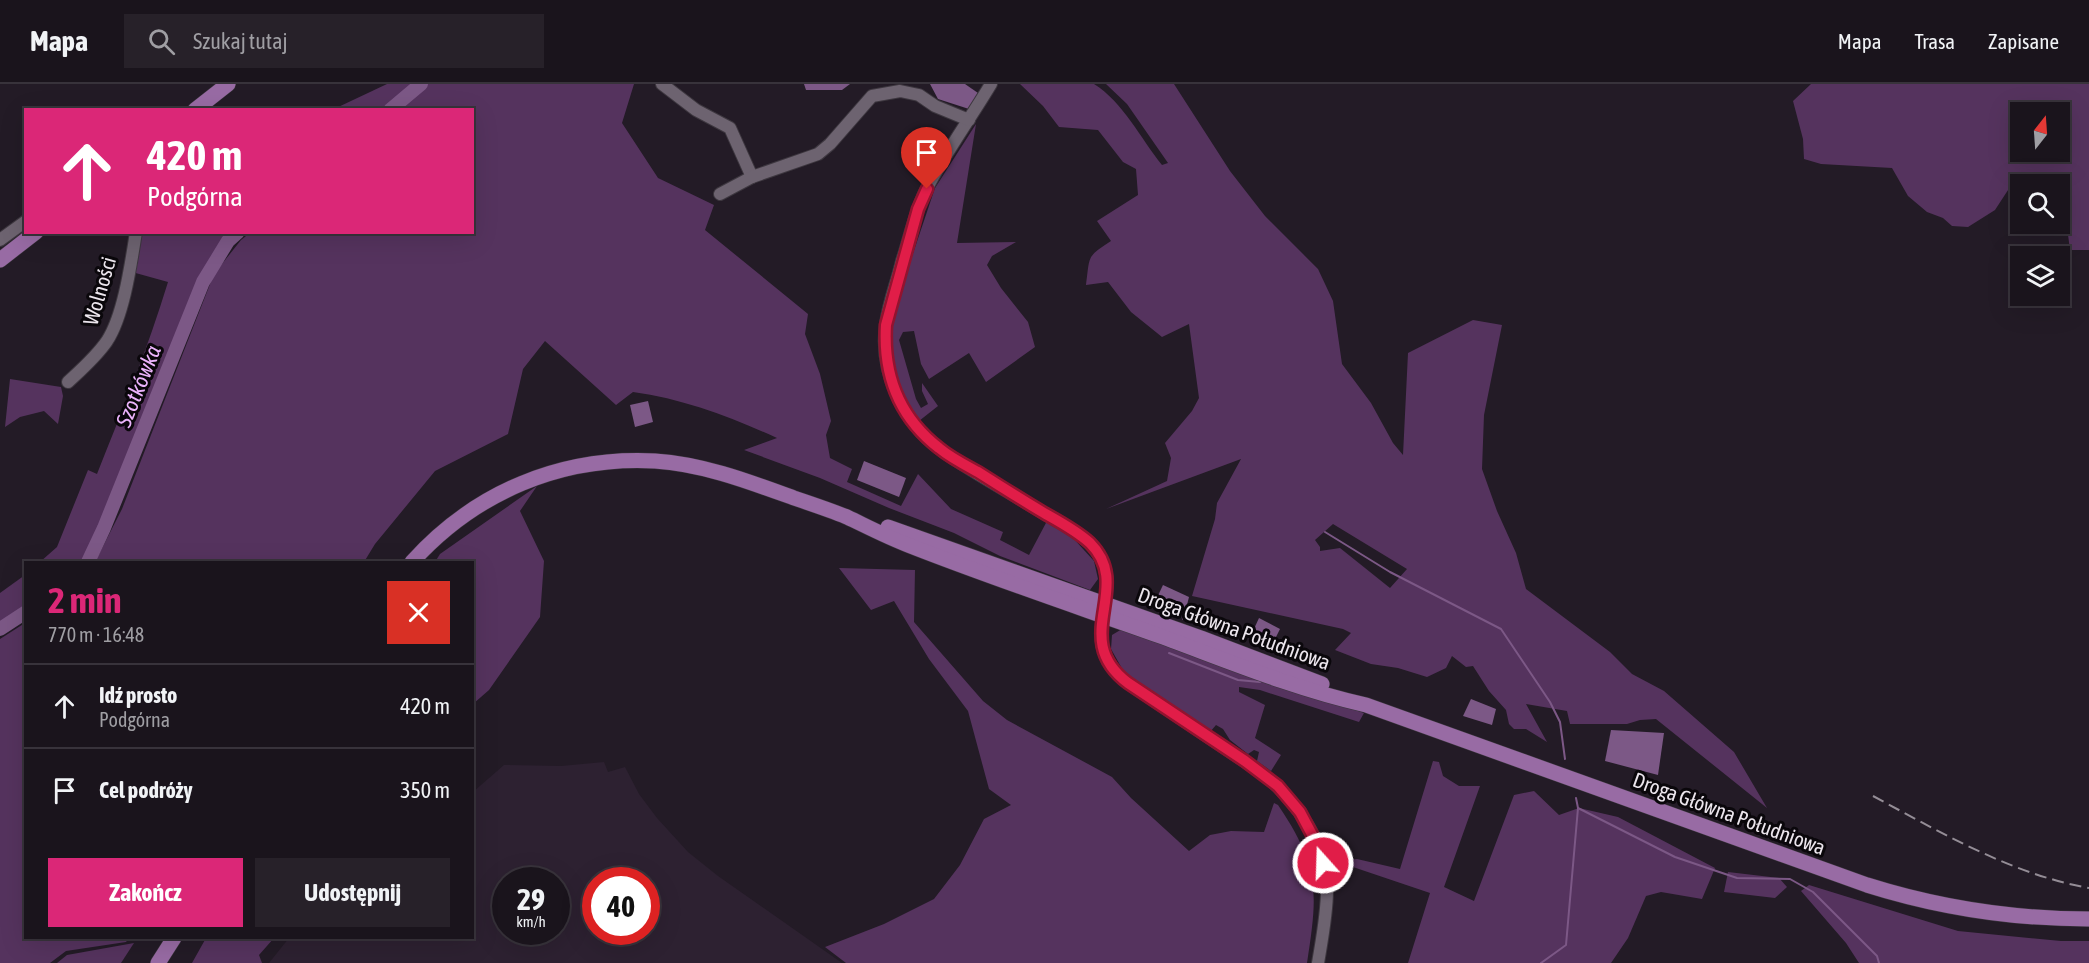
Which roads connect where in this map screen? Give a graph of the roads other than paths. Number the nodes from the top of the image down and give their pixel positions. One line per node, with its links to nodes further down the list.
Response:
1 (228, 84): 4 (main road)
2 (662, 84): 6 (street)
3 (991, 84): 5 (street)
4 (198, 108)
5 (969, 120): 6 (street); 15 (street)
6 (752, 177): 7 (street)
7 (720, 194)
8 (24, 222): 11 (street)
9 (33, 234): 12 (main road)
10 (136, 234): 13 (street, Wolności)
11 (0, 240)
12 (0, 260)
13 (68, 382)
14 (413, 561): 15 (main road, Droga Główna Południowa)
15 (1104, 610): 16 (main road, Droga Główna Południowa); 19 (street)
16 (2089, 919)
17 (173, 939): 18 (main road)
18 (158, 963)
19 (1318, 963)

